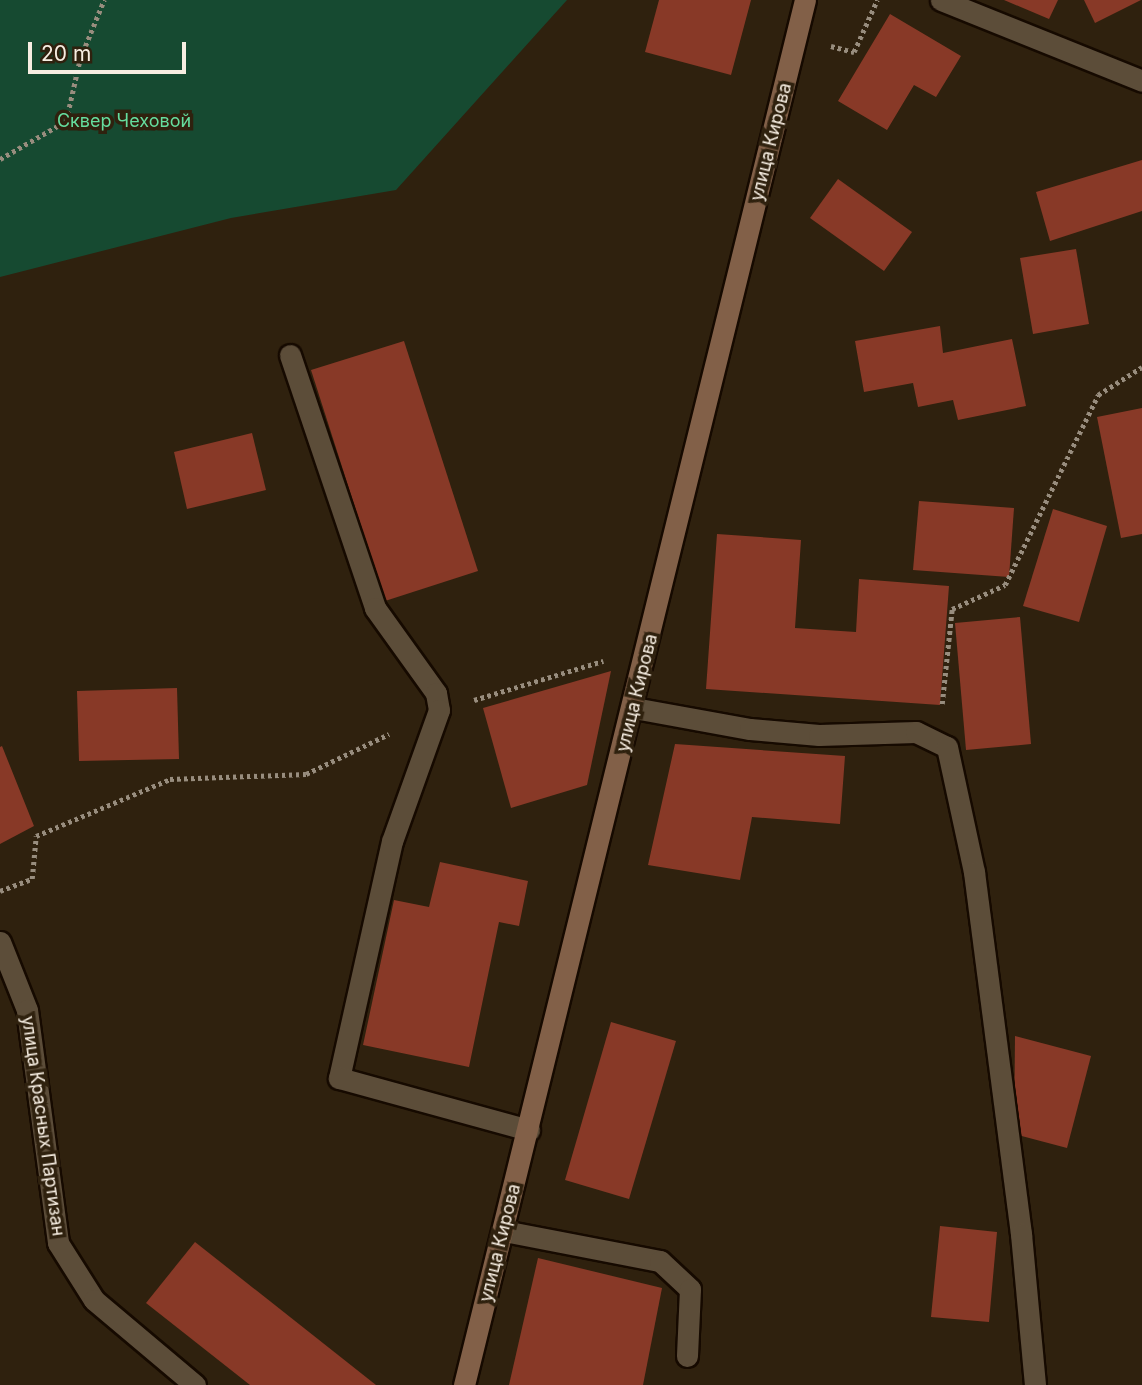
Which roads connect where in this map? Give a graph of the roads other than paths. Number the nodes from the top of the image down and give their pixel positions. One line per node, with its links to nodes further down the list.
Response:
1 (805, 0): 5 (main road, улица Кирова)
2 (941, 0): 3 (street)
3 (1142, 81)
4 (290, 355): 7 (street)
5 (634, 708): 7 (main road, улица Кирова); 12 (street)
6 (0, 942): 10 (street, улица Красных Партизан)
7 (529, 1130): 8 (main road, улица Кирова)
8 (504, 1231): 9 (street); 11 (main road, улица Кирова)
9 (687, 1356)
10 (195, 1385)
11 (464, 1385)
12 (1035, 1385)

